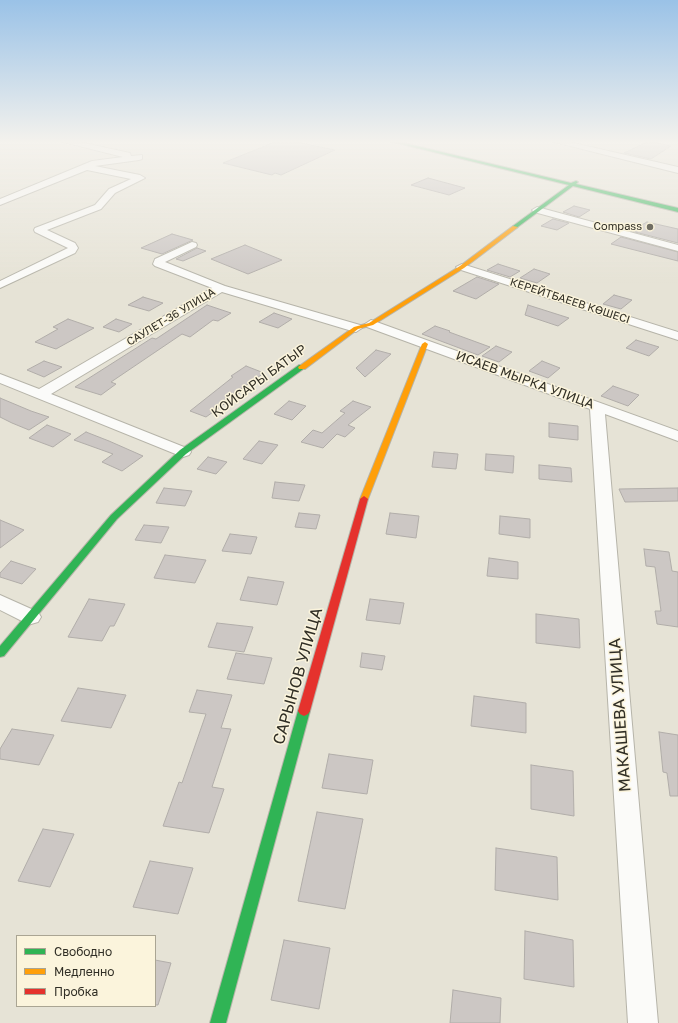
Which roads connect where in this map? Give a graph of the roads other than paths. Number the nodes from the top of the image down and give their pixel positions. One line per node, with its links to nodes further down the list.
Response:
1 (33, 189): 6 (street)
2 (117, 189): 13 (street)
3 (566, 189): 8 (street, ҚОЙСАРЫ БАТЫР)
4 (596, 189): 9 (street)
5 (600, 189): 7 (street)
6 (0, 202)
7 (678, 206)
8 (537, 210): 11 (street); 12 (street, ҚОЙСАРЫ БАТЫР)
9 (678, 210)
10 (192, 245): 14 (street)
11 (678, 248)
12 (462, 267): 15 (street, ҚОЙСАРЫ БАТЫР); 17 (street, КЕРЕЙТБАЕЕВ КӨШЕСІ)
13 (0, 285)
14 (221, 288): 16 (street, САУЛЕТ-36 УЛИЦА); 20 (street, САУЛЕТ-36 УЛИЦА)
15 (371, 324): 16 (street, ҚОЙСАРЫ БАТЫР); 18 (street, ИСАЕВ МЫРКА УЛИЦА)
16 (356, 328): 23 (street, ҚОЙСАРЫ БАТЫР)
17 (678, 336)
18 (425, 344): 21 (street, ИСАЕВ МЫРКА УЛИЦА); 27 (street, САРЫНОВ УЛИЦА)
19 (0, 378): 20 (street)
20 (41, 394): 23 (street)
21 (597, 407): 22 (street, ИСАЕВ МЫРКА УЛИЦА); 28 (street, МАКАШЕВА УЛИЦА)
22 (678, 436)
23 (183, 452): 25 (street, ҚОЙСАРЫ БАТЫР)
24 (0, 602): 25 (street)
25 (31, 617): 26 (street, ҚОЙСАРЫ БАТЫР)
26 (0, 654)
27 (218, 1023)
28 (643, 1023)

